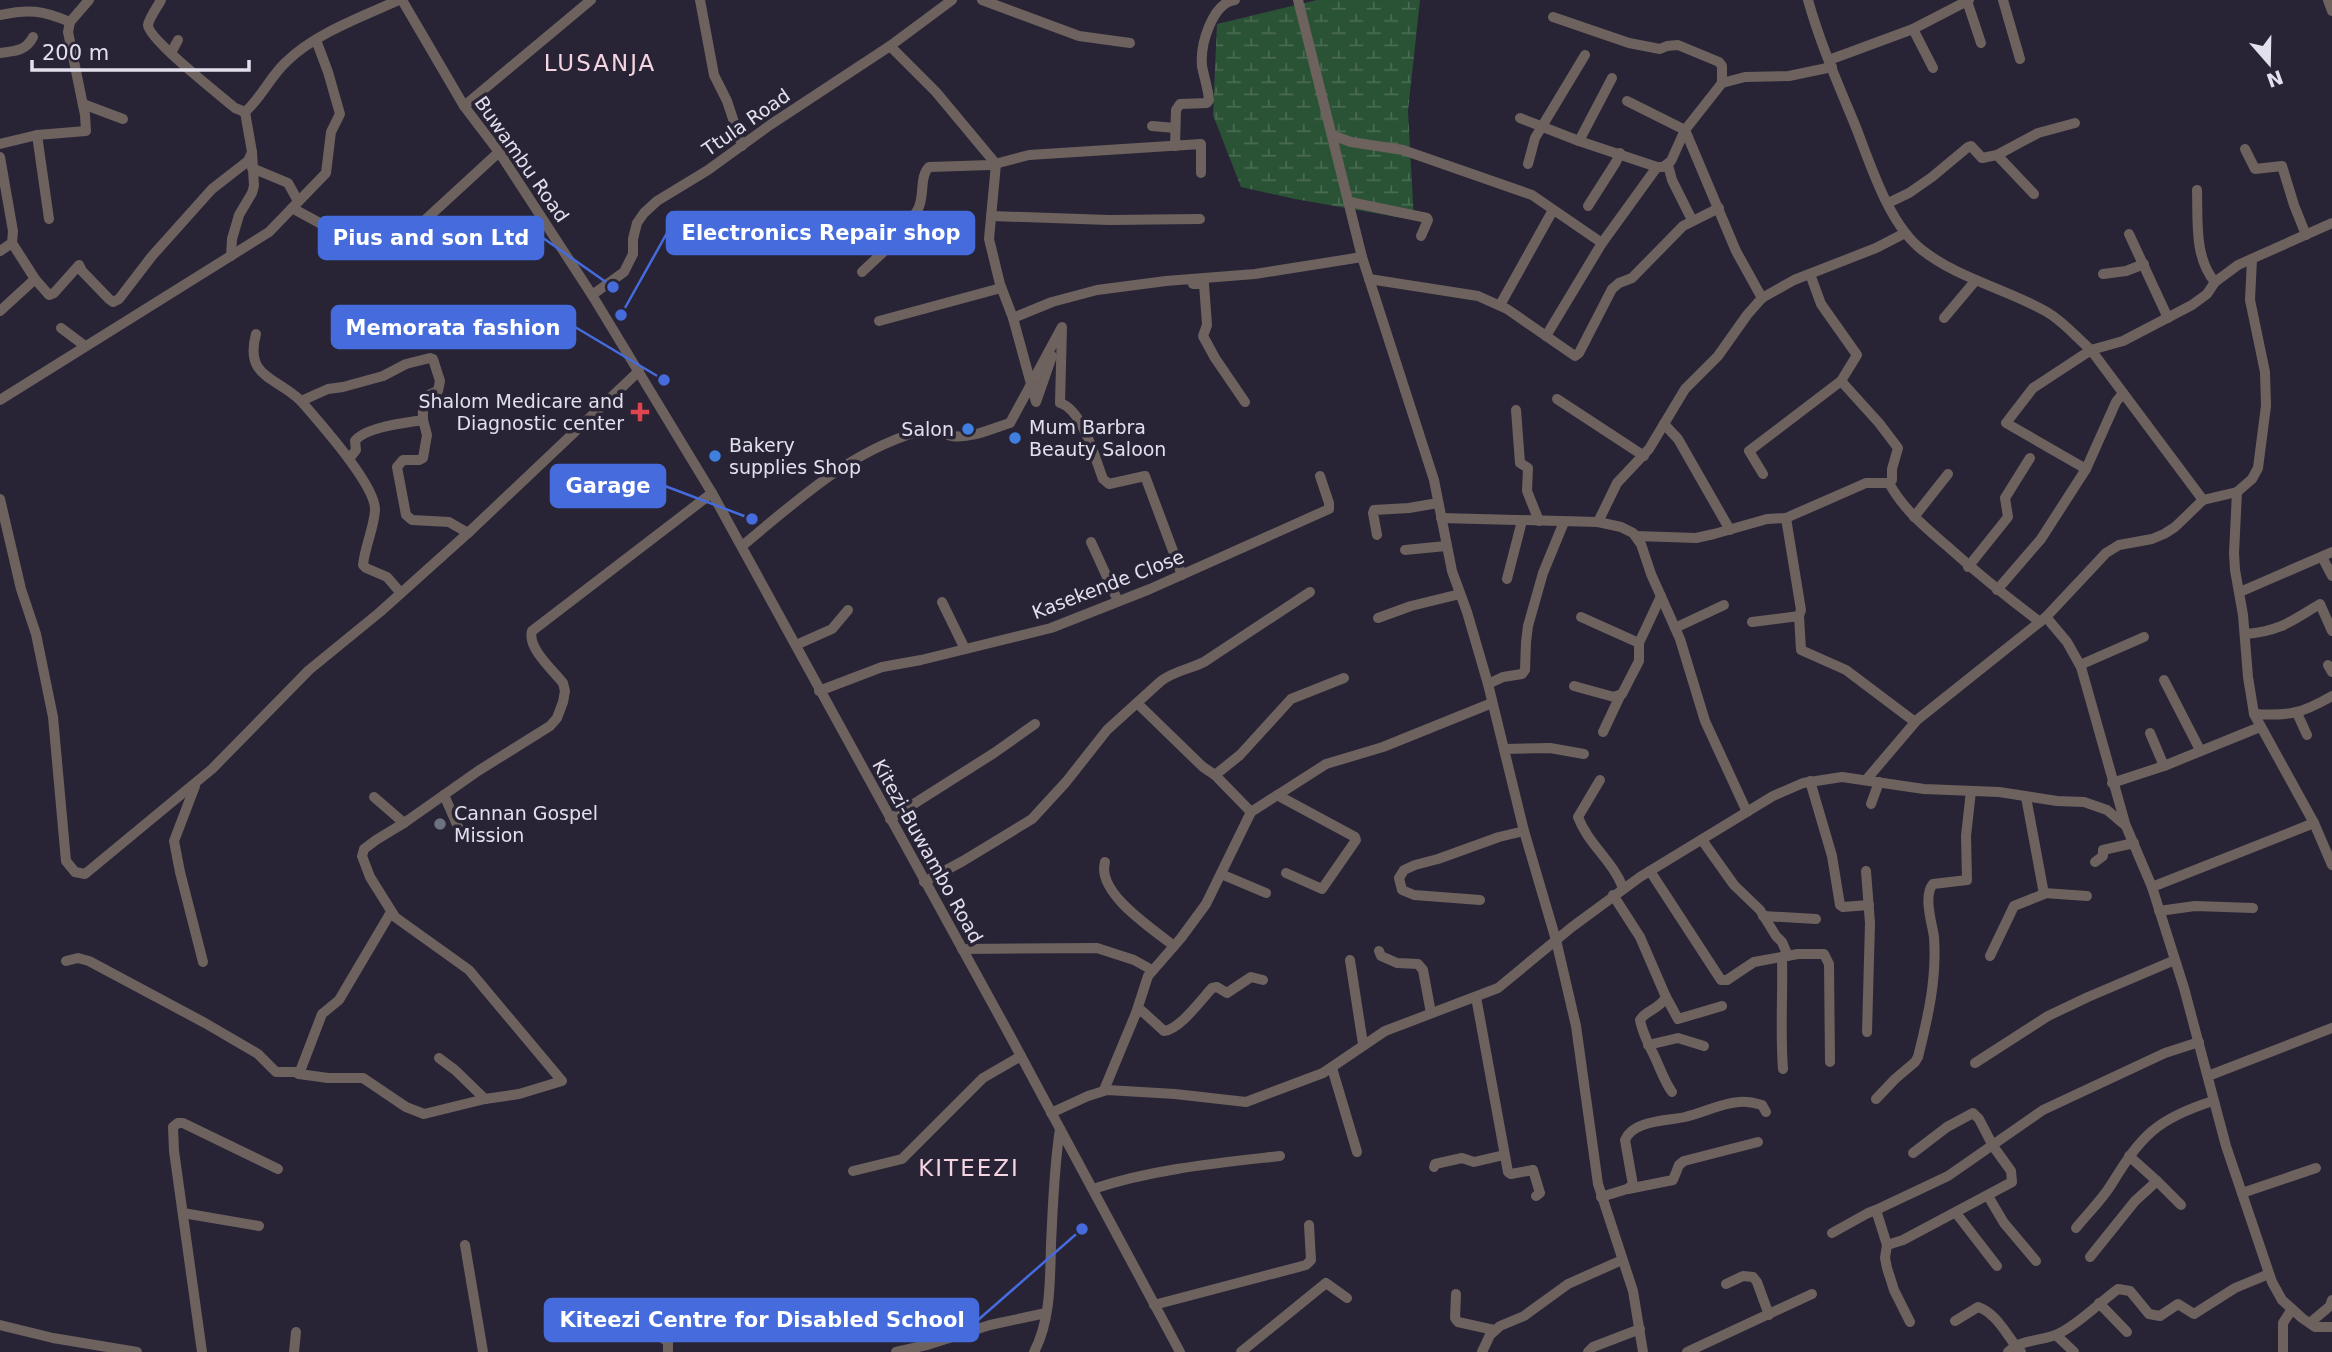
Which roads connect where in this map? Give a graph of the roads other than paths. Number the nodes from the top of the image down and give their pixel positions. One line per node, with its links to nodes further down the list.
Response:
1 (89, 0): 17 (street)
2 (161, 0): 26 (street)
3 (400, 0): 21 (street); 35 (street, Buwambu Road)
4 (591, 0): 35 (street)
5 (699, 0): 48 (street)
6 (951, 0): 24 (street, Ttula Road)
7 (982, 0): 22 (street)
8 (1235, 0): 42 (street)
9 (1298, 0): 45 (street)
10 (1808, 0): 29 (street)
11 (1968, 0): 18 (street); 23 (street)
12 (2003, 0): 28 (street)
13 (2328, 0): 14 (street)
14 (2332, 11)
15 (0, 16): 17 (street)
16 (1553, 17): 32 (street)
17 (69, 22): 34 (street)
18 (1913, 29): 29 (street); 30 (street)
19 (33, 37): 25 (street)
20 (178, 40): 26 (street)
21 (316, 40): 36 (street); 65 (street)
22 (1130, 43)
23 (1981, 43)
24 (890, 46): 48 (street, Ttula Road); 56 (street)
25 (0, 53)
26 (171, 53): 36 (street)
27 (1585, 55): 41 (street)
28 (2020, 59)
29 (1830, 64): 32 (street); 64 (street)
30 (1933, 68)
31 (1612, 78): 46 (street)
32 (1722, 83): 43 (street)
33 (1627, 101): 43 (street)
34 (83, 104): 38 (street); 44 (street)
35 (464, 106): 52 (street, Buwambu Road)
36 (245, 113): 51 (street)
37 (1520, 118): 41 (street)
38 (123, 119)
39 (2075, 123): 54 (street)
40 (1152, 126): 42 (street)
41 (1543, 127): 46 (street); 57 (street)
42 (1175, 128): 49 (street)
43 (1685, 130): 58 (street); 67 (street)
44 (37, 135): 47 (street); 70 (street)
45 (1332, 135): 63 (street); 68 (street)
46 (1579, 141): 53 (street)
47 (0, 144)
48 (742, 146): 94 (street, Ttula Road)
49 (1175, 146): 56 (street); 60 (street)
50 (2245, 149): 76 (street)
51 (252, 152): 59 (street); 88 (street)
52 (499, 152): 65 (street); 94 (street, Buwambu Road)
53 (1620, 153): 58 (street); 66 (street)
54 (1997, 155): 62 (street); 64 (street)
55 (0, 157): 78 (street)
56 (996, 164): 69 (street); 85 (street)
57 (1528, 164)
58 (1662, 166): 72 (street); 79 (street)
59 (252, 168): 65 (street); 81 (street)
60 (1202, 173)
61 (2197, 190): 92 (street)
62 (2034, 194)
63 (1350, 202): 77 (street); 82 (street)
64 (1888, 203): 74 (street)
65 (295, 204): 81 (street)
66 (1588, 206)
67 (1719, 208): 72 (street); 95 (street)
68 (1553, 210): 79 (street); 96 (street)
69 (991, 216): 71 (street); 93 (street)
70 (49, 219)
71 (1200, 219)
72 (1692, 220): 105 (street)
73 (2332, 223): 76 (street)
74 (1905, 233): 86 (street); 90 (street)
75 (2129, 234): 84 (street)
76 (2306, 235): 83 (street)
77 (1422, 236)
78 (12, 243): 80 (street); 88 (street)
79 (1602, 243): 105 (street)
80 (0, 251)
81 (231, 256): 106 (street)
82 (1362, 257): 89 (street); 91 (street)
83 (2252, 259): 92 (street); 126 (street)
84 (2144, 264): 87 (street); 100 (street)
85 (862, 272)
86 (1810, 274): 95 (street); 109 (street)
87 (2103, 274)
88 (35, 279): 97 (street)
89 (1368, 279): 96 (street); 130 (street)
90 (1976, 280): 99 (street); 107 (street)
91 (1166, 281): 98 (street); 114 (street)
92 (2216, 282): 100 (street)
93 (1002, 288): 98 (street); 101 (street)
94 (592, 295): 108 (street, Buwambu Road)
95 (1762, 298): 117 (street)
96 (1500, 305): 105 (street)
97 (0, 311)
98 (1013, 318): 102 (street)
99 (1944, 318)
100 (2168, 318): 107 (street)
101 (879, 321)
102 (1062, 327): 143 (street); 148 (street)
103 (61, 328): 106 (street)
104 (256, 334): 113 (street)
105 (1546, 337)
106 (85, 346): 111 (street)
107 (2091, 350): 110 (street); 121 (street)
108 (639, 370): 127 (street, Kitezi-Buwambo Road); 139 (street)
109 (1841, 381): 122 (street); 125 (street)
110 (2123, 393): 121 (street); 129 (street)
111 (0, 400)
112 (1557, 400): 118 (street)
113 (301, 401): 116 (street); 120 (street)
114 (1245, 402)
115 (1516, 410): 135 (street)
116 (423, 420): 120 (street); 139 (street)
117 (1664, 424): 118 (street); 138 (street)
118 (1644, 456): 137 (street)
119 (2030, 458): 147 (street)
120 (349, 459): 152 (street)
121 (2086, 469): 151 (street)
122 (1763, 474)
123 (1948, 474): 131 (street)
124 (1320, 476): 148 (street, Kasekende Close)
125 (1889, 483): 131 (street); 132 (street)
126 (2237, 492): 129 (street); 154 (street)
127 (712, 493): 143 (street, Kitezi-Buwambo Road); 203 (street)
128 (0, 499): 200 (street)
129 (2203, 499): 164 (street)
130 (1438, 503): 133 (street); 140 (street)
131 (1914, 517): 147 (street)
132 (1786, 518): 138 (street); 161 (street)
133 (1441, 519): 134 (street); 144 (street)
134 (1522, 521): 135 (street); 150 (street)
135 (1539, 521): 136 (street)
136 (1564, 522): 137 (street); 176 (street)
137 (1598, 522): 141 (street)
138 (1730, 530): 141 (street)
139 (468, 533): 152 (street)
140 (1377, 534)
141 (1636, 536): 156 (street)
142 (1091, 542): 157 (street)
143 (742, 546): 171 (street, Kitezi-Buwambo Road)
144 (1446, 546): 145 (street); 155 (street)
145 (1405, 550)
146 (2327, 555): 149 (street); 154 (street)
147 (1968, 567): 151 (street)
148 (1182, 575): 157 (street, Kasekende Close)
149 (2332, 576)
150 (1507, 579)
151 (1997, 590): 164 (street)
152 (400, 592): 200 (street)
153 (1310, 592): 181 (street)
154 (2240, 592): 168 (street)
155 (1460, 594): 163 (street); 176 (street)
156 (1661, 596): 166 (street); 170 (street)
157 (1118, 601): 172 (street, Kasekende Close)
158 (942, 602): 172 (street)
159 (1724, 605): 166 (street)
160 (848, 610): 171 (street)
161 (1799, 616): 165 (street); 185 (street)
162 (1581, 617): 170 (street)
163 (1378, 618)
164 (2043, 620): 173 (street); 185 (street)
165 (1752, 622)
166 (1675, 628): 209 (street)
167 (2332, 631): 168 (street)
168 (2246, 634): 184 (street)
169 (2144, 637): 173 (street)
170 (1639, 643): 179 (street)
171 (796, 645): 178 (street, Kitezi-Buwambo Road)
172 (965, 649): 178 (street, Kasekende Close)
173 (2080, 665): 201 (street)
174 (1344, 678): 195 (street)
175 (2164, 680): 192 (street)
176 (1488, 684): 182 (street)
177 (1574, 686): 179 (street)
178 (819, 691): 210 (street, Kitezi-Buwambo Road)
179 (1620, 696): 188 (street)
180 (2332, 696): 183 (street)
181 (1137, 703): 195 (street); 225 (street)
182 (1492, 703): 191 (street); 204 (street)
183 (2297, 713): 184 (street); 190 (street)
184 (2254, 714): 187 (street)
185 (1915, 722): 197 (street)
186 (1034, 724): 210 (street)
187 (2260, 727): 192 (street); 212 (street)
188 (1604, 732)
189 (2150, 733): 194 (street)
190 (2307, 735)
191 (1504, 749): 193 (street); 214 (street)
192 (2200, 750): 194 (street)
193 (1584, 754)
194 (2165, 766): 201 (street)
195 (1215, 775): 208 (street)
196 (1600, 780): 227 (street)
197 (1866, 780): 198 (street); 199 (street)
198 (1810, 781): 209 (street); 233 (street)
199 (1879, 782): 202 (street); 207 (street)
200 (196, 783): 248 (street)
201 (2112, 783): 213 (street)
202 (1971, 791): 206 (street); 273 (street)
203 (444, 795): 211 (street); 215 (street)
204 (1277, 795): 208 (street); 223 (street)
205 (373, 797): 211 (street)
206 (2026, 797): 213 (street); 229 (street)
207 (1871, 804)
208 (1251, 812): 224 (street)
209 (1746, 812): 216 (street)
210 (890, 819): 225 (street, Kitezi-Buwambo Road)
211 (404, 823): 236 (street)
212 (2314, 823): 220 (street); 226 (street)
213 (2126, 826): 217 (street)
214 (1524, 831): 232 (street); 239 (street)
215 (463, 836)
216 (1702, 840): 221 (street); 237 (street)
217 (2134, 844): 219 (street); 226 (street)
218 (1105, 862): 240 (street)
219 (2095, 862)
220 (2332, 865)
221 (1650, 871): 227 (street); 244 (street)
222 (1866, 871): 233 (street)
223 (1286, 873)
224 (1222, 874): 228 (street); 240 (street)
225 (924, 882): 241 (street, Kitezi-Buwambo Road)
226 (2152, 887): 235 (street)
227 (1623, 888): 230 (street)
228 (1266, 893)
229 (2044, 893): 231 (street); 243 (street)
230 (1613, 895): 239 (street); 252 (street)
231 (2087, 896)
232 (1480, 900)
233 (1869, 905): 257 (street)
234 (2253, 908): 235 (street)
235 (2159, 911): 246 (street)
236 (391, 912): 268 (street); 272 (street)
237 (1763, 916): 238 (street); 244 (street)
238 (1815, 919)
239 (1556, 940): 251 (street); 295 (street)
240 (1174, 946): 249 (street)
241 (962, 948): 249 (street); 262 (street, Kitezi-Buwambo Road)
242 (1379, 951): 255 (street)
243 (1990, 956)
244 (1785, 957): 264 (street); 267 (street)
245 (1350, 960): 259 (street)
246 (2175, 960): 258 (street); 265 (street)
247 (66, 961): 268 (street)
248 (203, 962)
249 (1152, 970): 254 (street)
250 (1263, 980): 254 (street)
251 (1476, 997): 255 (street); 282 (street)
252 (1666, 997): 253 (street); 260 (street)
253 (1722, 1006)
254 (1136, 1013): 270 (street)
255 (1431, 1013): 259 (street)
256 (2332, 1028): 269 (street)
257 (1867, 1032)
258 (2199, 1042): 269 (street); 279 (street)
259 (1363, 1044): 266 (street)
260 (1648, 1045): 261 (street); 271 (street)
261 (1704, 1046)
262 (1021, 1056): 276 (street, Kitezi-Buwambo Road); 288 (street)
263 (439, 1058): 272 (street)
264 (1830, 1062)
265 (1975, 1063)
266 (1332, 1068): 270 (street); 280 (street)
267 (1783, 1069)
268 (299, 1074): 272 (street)
269 (2208, 1076): 274 (street)
270 (1104, 1090): 276 (street)
271 (1672, 1092)
272 (485, 1099)
273 (1876, 1099)
274 (2213, 1101): 284 (street); 292 (street)
275 (1766, 1112): 291 (street)
276 (1051, 1113): 277 (street, Kitezi-Buwambo Road)
277 (1060, 1129): 290 (street, Kitezi-Buwambo Road); 319 (street)
278 (1758, 1142): 291 (street)
279 (1993, 1146): 281 (street); 294 (street); 297 (street)
280 (1357, 1152)
281 (1913, 1153)
282 (1503, 1155): 285 (street); 293 (street)
283 (1280, 1156): 290 (street)
284 (2129, 1156): 289 (street); 302 (street)
285 (1434, 1167)
286 (2316, 1168): 292 (street)
287 (278, 1169): 298 (street)
288 (853, 1171)
289 (2157, 1181): 296 (street); 306 (street)
290 (1093, 1189): 317 (street, Kitezi-Buwambo Road)
291 (1627, 1189): 295 (street)
292 (2242, 1193): 310 (street)
293 (1536, 1196)
294 (1988, 1196): 299 (street); 308 (street)
295 (1601, 1197): 307 (street)
296 (2181, 1205)
297 (1877, 1210): 303 (street); 305 (street)
298 (183, 1213): 301 (street); 335 (street)
299 (1956, 1213): 305 (street); 309 (street)
300 (1309, 1225): 317 (street)
301 (259, 1226)
302 (2076, 1228)
303 (1832, 1233)
304 (465, 1245): 337 (street)
305 (1887, 1245): 322 (street)
306 (2090, 1257)
307 (1622, 1260): 326 (street); 327 (street)
308 (2036, 1261)
309 (1997, 1266)
310 (2269, 1274): 316 (street); 318 (street)
311 (1726, 1284): 320 (street)
312 (1456, 1294): 327 (street)
313 (1812, 1294): 320 (street)
314 (1347, 1298): 342 (street)
315 (2332, 1300): 323 (street)
316 (2099, 1303): 329 (street); 330 (street)
317 (1154, 1305): 341 (street, Kitezi-Buwambo Road)
318 (2292, 1309): 323 (street); 348 (street)
319 (1046, 1313): 339 (street); 340 (street)
320 (1769, 1315): 346 (street)
321 (1955, 1321): 333 (street)
322 (1910, 1322)
323 (2311, 1322): 325 (street)
324 (0, 1325): 332 (street)
325 (2332, 1327)
326 (1640, 1329): 344 (street); 345 (street)
327 (1494, 1330): 343 (street)
328 (296, 1332): 336 (street)
329 (2127, 1332)
330 (2056, 1335): 333 (street); 347 (street)
331 (661, 1337): 338 (street)
332 (99, 1349): 334 (street)
333 (2015, 1350)
334 (137, 1352)
335 (202, 1352)
336 (294, 1352)
337 (484, 1352)
338 (668, 1352)
339 (896, 1352)
340 (1034, 1352)
341 (1180, 1352)
342 (1241, 1352)
343 (1482, 1352)
344 (1588, 1352)
345 (1643, 1352)
346 (1687, 1352)
347 (2074, 1352)
348 (2283, 1352)

